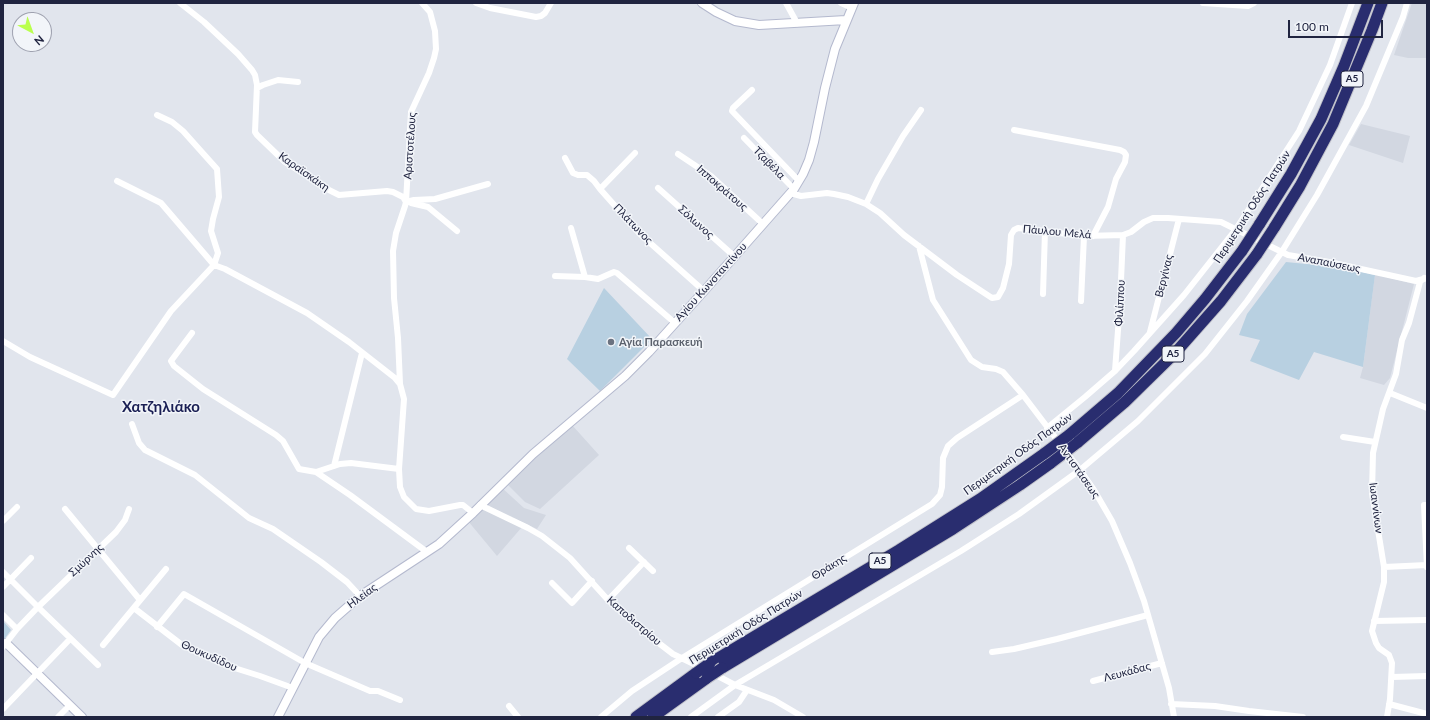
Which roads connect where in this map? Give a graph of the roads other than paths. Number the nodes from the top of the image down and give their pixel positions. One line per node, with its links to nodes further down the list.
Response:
1 (180, 3): 18 (street, Καραϊσκάκη)
2 (422, 3): 33 (street, Αριστοτέλους)
3 (476, 3): 4 (street)
4 (551, 3)
5 (702, 3): 16 (main road)
6 (786, 3): 16 (street)
7 (841, 3): 14 (street)
8 (1203, 3): 13 (street)
9 (1352, 3): 38 (street)
10 (1368, 3): 67 (highway, Περιμετρική Οδός Πατρών / Α5, bridge)
11 (1382, 3): 67 (highway, Περιμετρική Οδός Πατρών / Α5, bridge)
12 (1407, 3): 45 (street)
13 (1254, 4)
14 (853, 6): 15 (main road, Αγίου Κωνσταντίνου)
15 (846, 20): 16 (main road); 28 (main road, Αγίου Κωνσταντίνου)
16 (797, 23)
17 (298, 82): 18 (street)
18 (257, 88): 33 (street, Καραϊσκάκη)
19 (752, 90): 28 (street)
20 (921, 110): 34 (street)
21 (156, 115): 47 (street)
22 (1014, 130): 43 (street)
23 (744, 138): 32 (street, Τζαβέλα)
24 (635, 153): 31 (street)
25 (678, 154): 36 (street, Ιπποκράτους)
26 (565, 158): 31 (street, Πλάτωνος)
27 (117, 180): 47 (street)
28 (799, 181): 32 (main road, Αγίου Κωνσταντίνου)
29 (488, 184): 33 (street)
30 (658, 188): 46 (street, Σόλωνος)
31 (600, 189): 51 (street, Πλάτωνος)
32 (792, 191): 34 (street); 36 (main road, Αγίου Κωνσταντίνου)
33 (406, 202): 39 (street, Καραϊσκάκη); 60 (street)
34 (866, 204): 44 (street)
35 (1179, 219): 38 (street, Πάυλου Μελά); 41 (street, Πάυλου Μελά); 56 (street, Βεργίνας)
36 (762, 224): 46 (main road, Αγίου Κωνσταντίνου)
37 (571, 228): 49 (street)
38 (1236, 229): 45 (street, Αναπαύσεως); 56 (street)
39 (456, 231)
40 (1045, 231): 42 (street, Πάυλου Μελά); 44 (street, Πάυλου Μελά); 52 (street)
41 (1122, 235): 43 (street, Πάυλου Μελά); 59 (street, Φιλίππου)
42 (1084, 236): 43 (street, Πάυλου Μελά); 53 (street)
43 (1093, 236)
44 (919, 246): 62 (street, Αντιστάσεως)
45 (1281, 253): 50 (street, Αναπαύσεως); 72 (street)
46 (734, 256): 51 (main road, Αγίου Κωνσταντίνου)
47 (214, 265): 57 (street); 58 (street)
48 (556, 276): 49 (street)
49 (585, 277): 54 (street)
50 (1426, 277): 61 (street, Ιωαννίνων)
51 (704, 291): 54 (main road, Αγίου Κωνσταντίνου)
52 (1043, 294)
53 (1081, 301)
54 (675, 323): 74 (main road, Αγίου Κωνσταντίνου)
55 (192, 334): 73 (street)
56 (1150, 334): 59 (street)
57 (3, 341)
58 (362, 353): 60 (street); 70 (street)
59 (1115, 371): 65 (street)
60 (400, 384): 71 (street)
61 (1390, 393): 63 (street); 68 (street, Ιωαννίνων)
62 (1023, 395): 65 (street, Αντιστάσεως); 110 (street, Θράκης)
63 (1427, 408)
64 (132, 424): 95 (street)
65 (1047, 428): 72 (street, Αντιστάσεως)
66 (1343, 438): 68 (street)
67 (1073, 439): 69 (highway, Περιμετρική Οδός Πατρών / Α5, bridge)
68 (1375, 442): 87 (street, Ιωαννίνων)
69 (1048, 458): 133 (highway, Περιμετρική Οδός Πατρών / Α5, bridge); 134 (highway, Περιμετρική Οδός Πατρών / Α5, bridge)
70 (334, 466): 71 (street); 73 (street)
71 (399, 469): 79 (street)
72 (1080, 470): 101 (street, Αντιστάσεως); 118 (street)
73 (316, 472): 83 (street)
74 (480, 505): 79 (main road, Ηλείας); 92 (street, Καποδιστρίου)
75 (1425, 505): 86 (street)
76 (17, 507): 80 (street)
77 (64, 509): 82 (street)
78 (129, 509): 82 (street, Σμύρνης)
79 (473, 513): 83 (main road, Ηλείας)
80 (3, 521)
81 (630, 548): 85 (street)
82 (98, 550): 96 (street); 98 (street, Σμύρνης)
83 (427, 552): 95 (main road, Ηλείας)
84 (31, 558): 91 (street)
85 (644, 562): 89 (street); 97 (street)
86 (1427, 565): 87 (street)
87 (1384, 566): 103 (street, Ιωαννίνων)
88 (166, 569): 96 (street)
89 (653, 571)
90 (3, 572): 91 (street)
91 (10, 579): 94 (street); 98 (street)
92 (592, 581): 93 (street); 97 (street, Καποδιστρίου)
93 (552, 583)
94 (3, 587)
95 (360, 596): 111 (main road, Ηλείας)
96 (140, 600): 99 (street)
97 (608, 600): 110 (street, Καποδιστρίου)
98 (38, 607): 105 (street, Σμύρνης); 106 (street)
99 (134, 608): 104 (street, Θουκυδίδου); 108 (street)
100 (3, 615): 105 (street)
101 (1148, 615): 109 (street); 112 (street, Αντιστάσεως)
102 (1427, 620): 103 (street)
103 (1374, 621): 116 (street, Ιωαννίνων)
104 (157, 627): 111 (street); 119 (street, Θουκυδίδου)
105 (17, 629): 107 (street, Σμύρνης)
106 (70, 639): 113 (street); 114 (street)
107 (5, 645): 114 (main road)
108 (103, 645)
109 (992, 652)
110 (682, 658): 118 (street, Καποδιστρίου); 132 (street, Θράκης)
111 (305, 663): 119 (main road, Ηλείας); 121 (street)
112 (1162, 663): 117 (street, Λευκάδας); 122 (street, Αντιστάσεως)
113 (98, 665)
114 (37, 674): 124 (main road); 126 (street)
115 (1427, 676): 116 (street)
116 (1392, 677): 123 (street, Ιωαννίνων)
117 (1093, 681)
118 (735, 685): 120 (street, Καποδιστρίου); 135 (street)
119 (293, 688): 130 (main road, Ηλείας)
120 (747, 690): 136 (street); 137 (street, Καποδιστρίου)
121 (400, 700)
122 (1172, 704): 138 (street, Αντιστάσεως); 139 (street)
123 (1389, 704): 127 (street); 140 (street, Ιωαννίνων)
124 (70, 705): 128 (street); 129 (main road)
125 (509, 706): 131 (street)
126 (3, 708)
127 (1427, 714)
128 (58, 717)
129 (82, 717)
130 (278, 717)
131 (518, 717)
132 (601, 717)
133 (636, 717)
134 (653, 717)
135 (691, 717)
136 (718, 717)
137 (803, 717)
138 (1174, 717)
139 (1303, 717)
140 (1386, 717)

